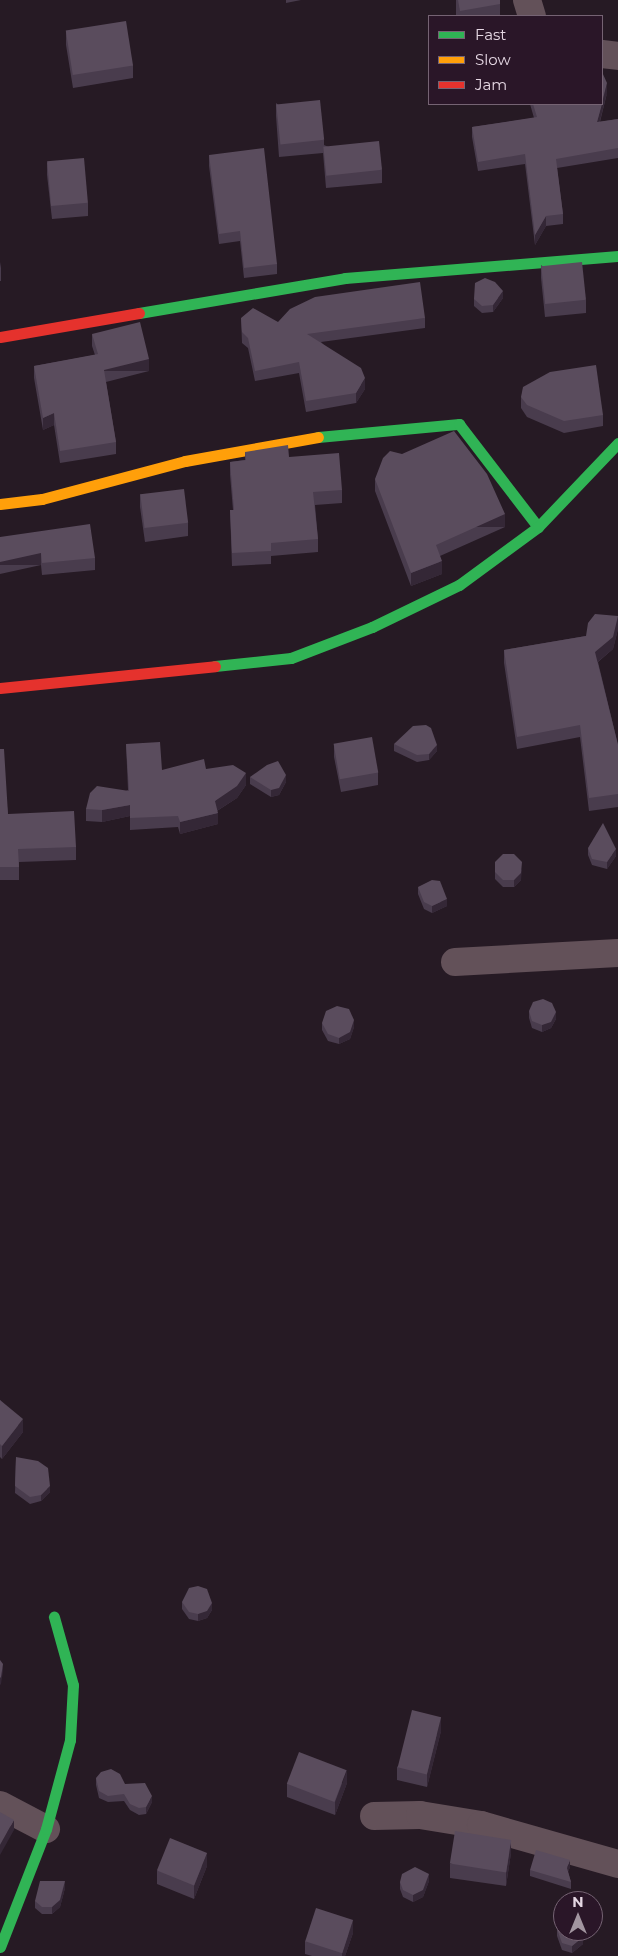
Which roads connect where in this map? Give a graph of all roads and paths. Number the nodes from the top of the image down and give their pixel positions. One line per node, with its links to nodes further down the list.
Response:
1 (527, 0): 2 (street)
2 (532, 15)
3 (603, 54): 4 (street)
4 (618, 56)
5 (618, 256): 6 (street)
6 (0, 337)
7 (618, 443): 9 (street)
8 (0, 504): 9 (street)
9 (538, 527): 10 (street)
10 (0, 688)
11 (618, 953): 12 (street)
12 (455, 962)
13 (54, 1616): 16 (street)
14 (0, 1805): 16 (street)
15 (374, 1816): 17 (street)
16 (46, 1829): 18 (street)
17 (618, 1864)
18 (0, 1947)

